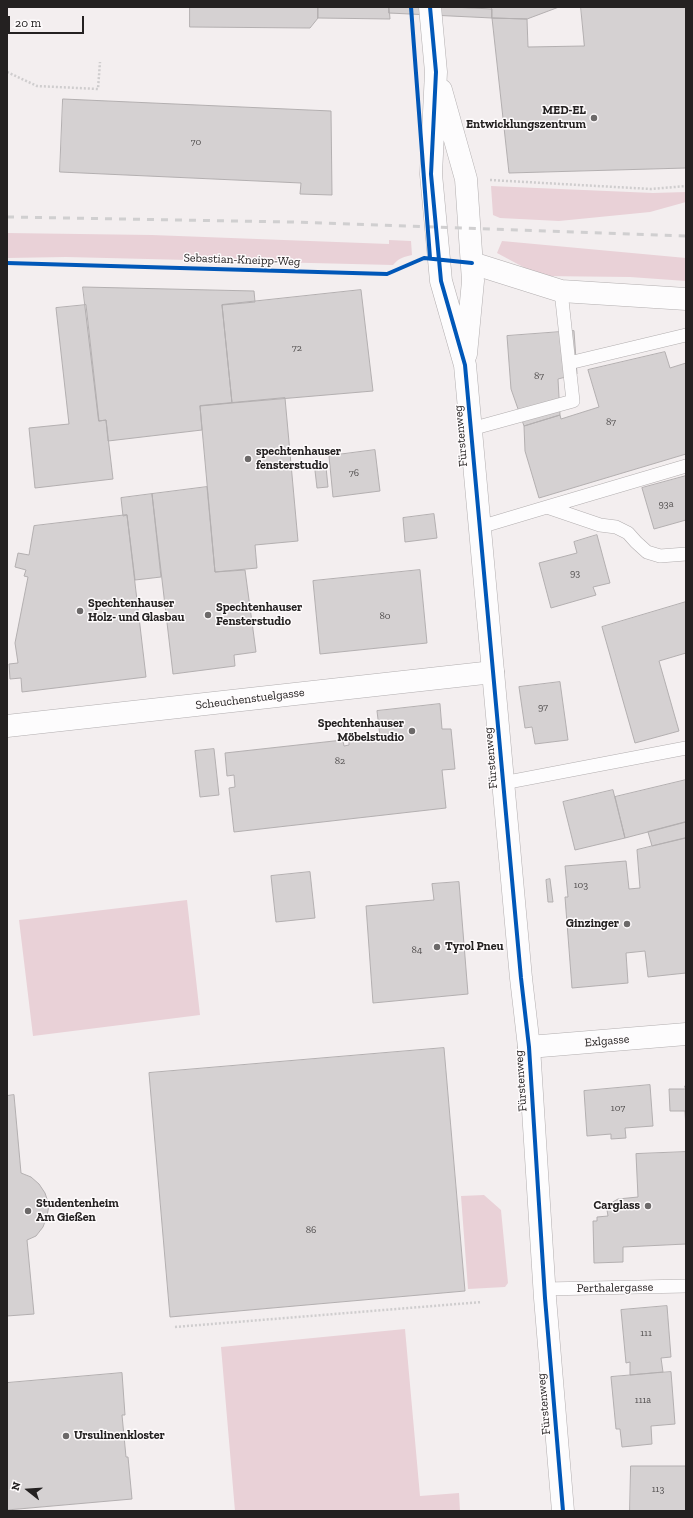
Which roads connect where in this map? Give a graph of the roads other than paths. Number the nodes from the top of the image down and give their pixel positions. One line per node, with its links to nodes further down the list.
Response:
1 (430, 7): 2 (street, Fürstenweg)
2 (436, 72): 3 (street, Fürstenweg); 8 (street, Fürstenweg)
3 (472, 263): 4 (street); 8 (street, Fürstenweg)
4 (561, 291): 5 (street); 7 (lane)
5 (686, 299)
6 (686, 335): 7 (lane)
7 (569, 363): 9 (lane)
8 (465, 365): 9 (street, Fürstenweg)
9 (471, 429): 12 (street, Fürstenweg)
10 (686, 466): 11 (lane)
11 (547, 507): 12 (lane); 13 (lane)
12 (480, 527): 14 (street, Fürstenweg)
13 (686, 554)
14 (493, 672): 15 (street, Scheuchenstuelgasse); 17 (street, Fürstenweg)
15 (7, 726)
16 (686, 748): 17 (lane)
17 (503, 783): 19 (street, Fürstenweg)
18 (686, 1034): 19 (street, Exlgasse)
19 (529, 1047): 21 (street, Fürstenweg)
20 (686, 1286): 21 (lane, Perthalergasse)
21 (545, 1290): 22 (street, Fürstenweg)
22 (563, 1511)

